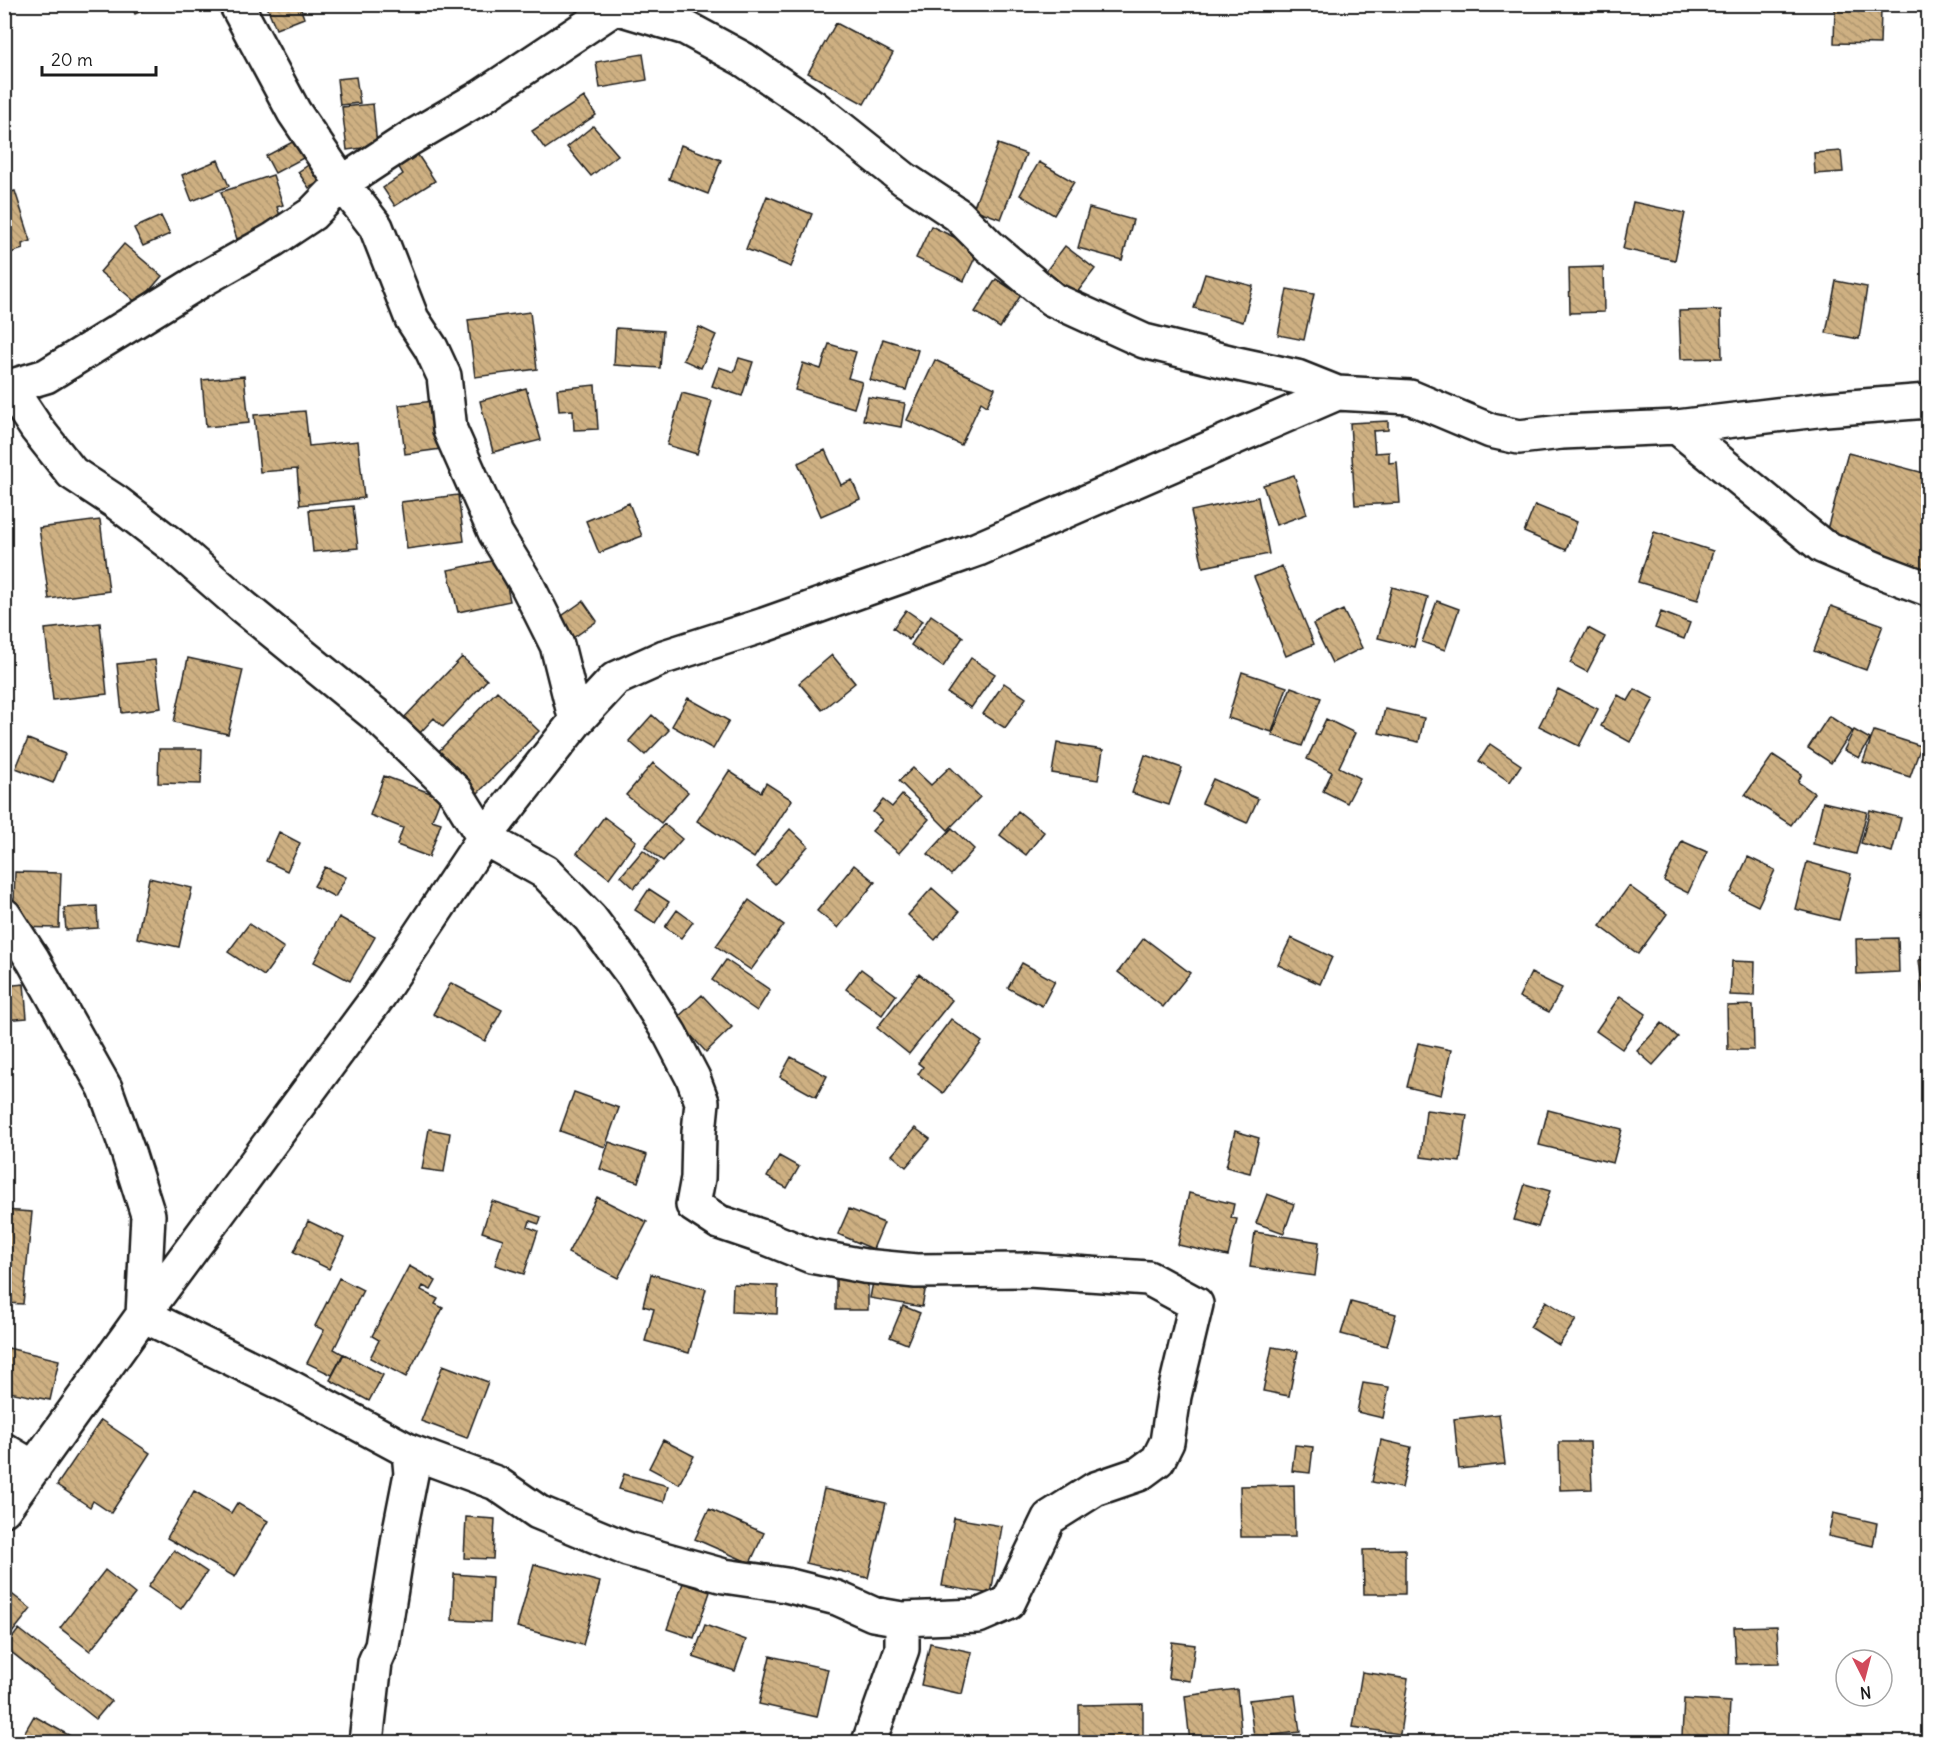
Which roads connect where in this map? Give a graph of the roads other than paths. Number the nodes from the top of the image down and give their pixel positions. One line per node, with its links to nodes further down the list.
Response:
1 (236, 4): 3 (street)
2 (610, 6): 3 (street); 5 (street)
3 (342, 183): 4 (street); 9 (street)
4 (7, 387): 10 (street)
5 (1337, 393): 7 (street); 9 (street)
6 (1929, 401): 7 (street)
7 (1677, 427): 8 (street)
8 (1929, 589)
9 (576, 721): 10 (street)
10 (484, 838): 12 (street); 17 (street)
11 (4, 915): 12 (street)
12 (143, 1315): 14 (street); 15 (street)
13 (4, 1450): 15 (street)
14 (409, 1451): 17 (street); 18 (street)
15 (34, 1468): 16 (street)
16 (4, 1509)
17 (902, 1619): 19 (street)
18 (366, 1743)
19 (869, 1743)

